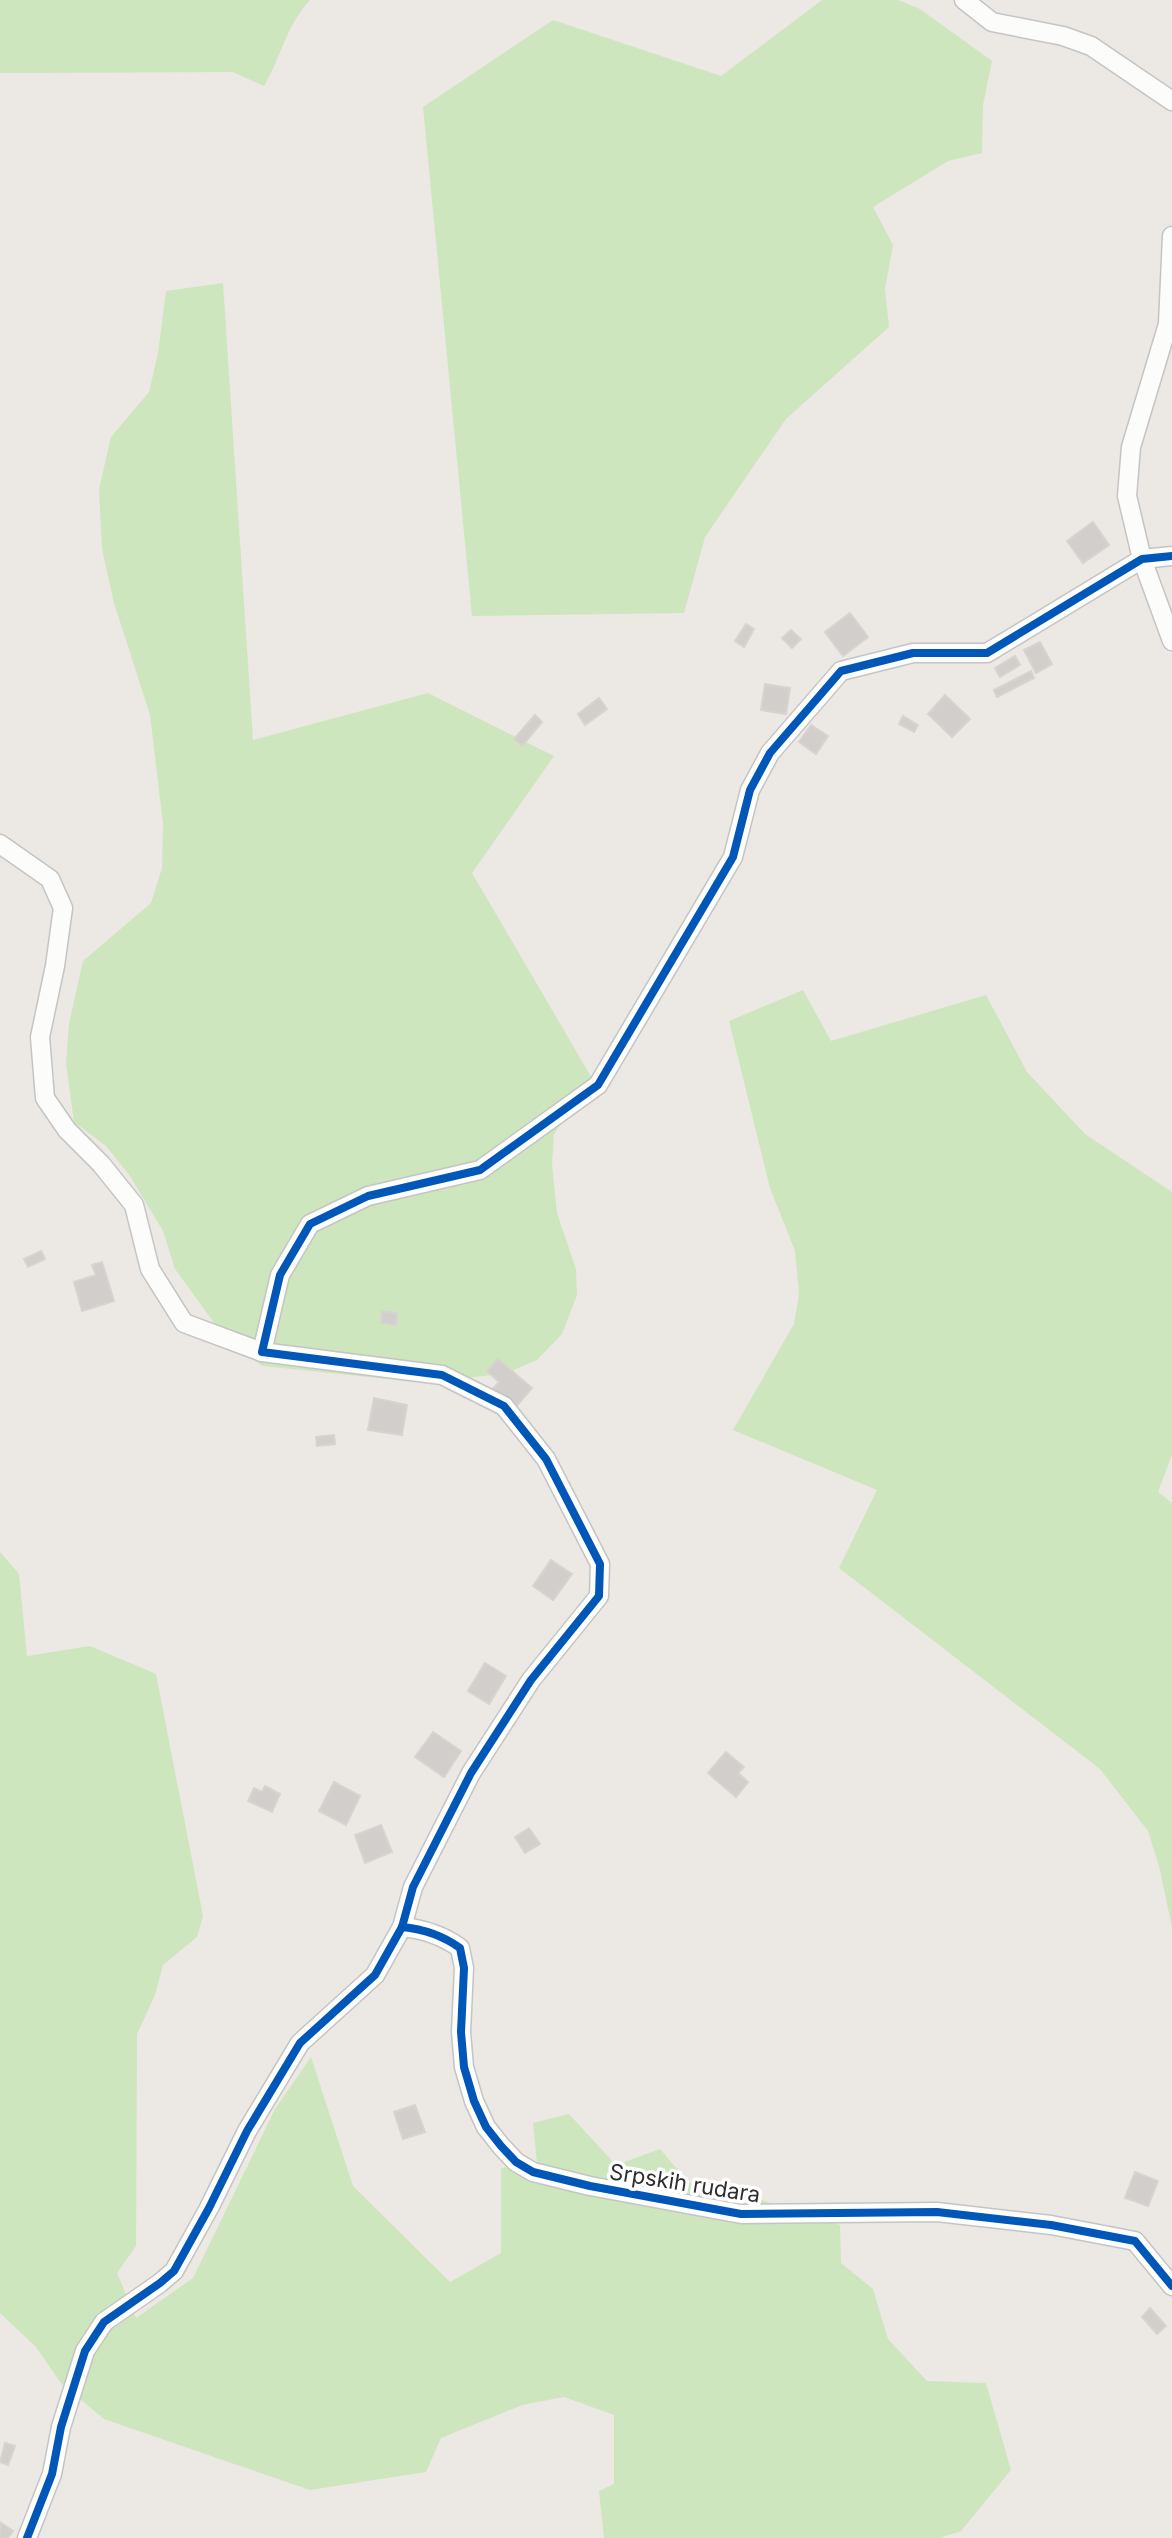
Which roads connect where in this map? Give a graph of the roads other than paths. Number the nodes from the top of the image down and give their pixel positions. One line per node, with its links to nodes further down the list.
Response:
1 (964, 0): 2 (street)
2 (1172, 101)
3 (1172, 236): 5 (street)
4 (1172, 556): 5 (street)
5 (1142, 559): 6 (street); 8 (street)
6 (1172, 641)
7 (0, 844): 8 (street)
8 (262, 1352): 9 (street)
9 (402, 1927): 10 (street, Srpskih rudara); 11 (street)
10 (1172, 2286)
11 (27, 2538)

